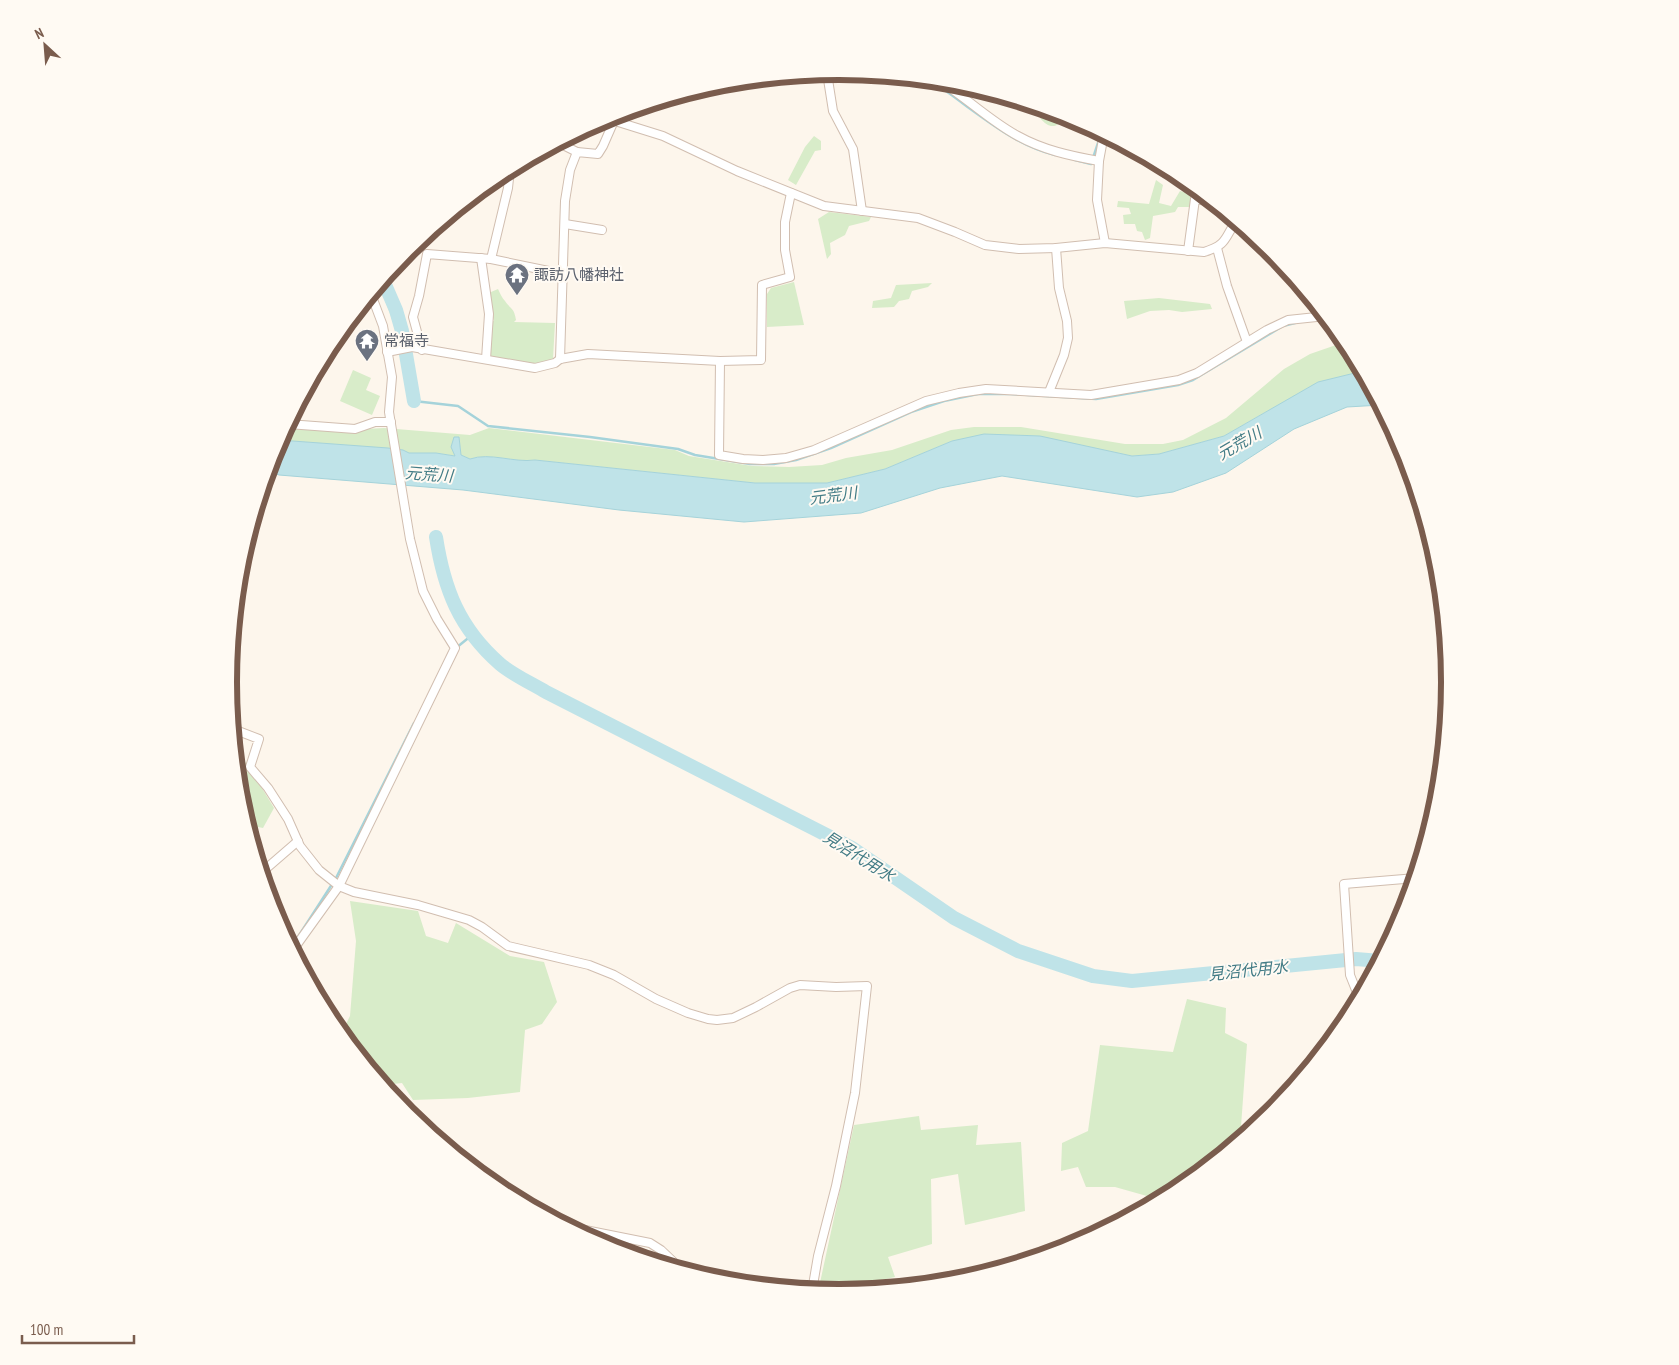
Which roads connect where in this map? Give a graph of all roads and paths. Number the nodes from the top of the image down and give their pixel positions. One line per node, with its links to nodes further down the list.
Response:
1 (828, 80): 12 (street)
2 (955, 92): 8 (street)
3 (623, 121): 10 (street)
4 (613, 125): 7 (street)
5 (1103, 141): 8 (street)
6 (566, 146): 7 (street)
7 (577, 152): 13 (street)
8 (1099, 161): 16 (street)
9 (509, 180): 21 (street)
10 (791, 193): 12 (street); 30 (street)
11 (1198, 200): 19 (street)
12 (862, 211): 17 (street)
13 (565, 224): 15 (street); 22 (street)
14 (1233, 227): 18 (street)
15 (602, 230)
16 (1105, 243): 17 (street); 19 (street)
17 (1056, 248): 31 (street)
18 (1217, 248): 19 (street); 25 (street)
19 (1188, 251)
20 (481, 258): 21 (street); 26 (street); 28 (street)
21 (491, 259): 22 (street)
22 (563, 274): 29 (street)
23 (374, 301): 27 (street)
24 (1318, 317): 25 (street)
25 (1247, 342): 31 (street)
26 (422, 350): 27 (street); 28 (street)
27 (387, 352): 33 (street)
28 (486, 359): 29 (street)
29 (560, 359): 30 (street)
30 (720, 361): 31 (street)
31 (1049, 392)
32 (295, 425): 33 (street)
33 (392, 425): 38 (street)
34 (239, 731): 35 (street)
35 (298, 841): 36 (street); 38 (street)
36 (267, 868)
37 (1409, 879): 40 (street)
38 (339, 886): 39 (street); 43 (street)
39 (297, 944)
40 (1356, 992)
41 (591, 1231): 42 (street)
42 (673, 1261)
43 (813, 1284)

